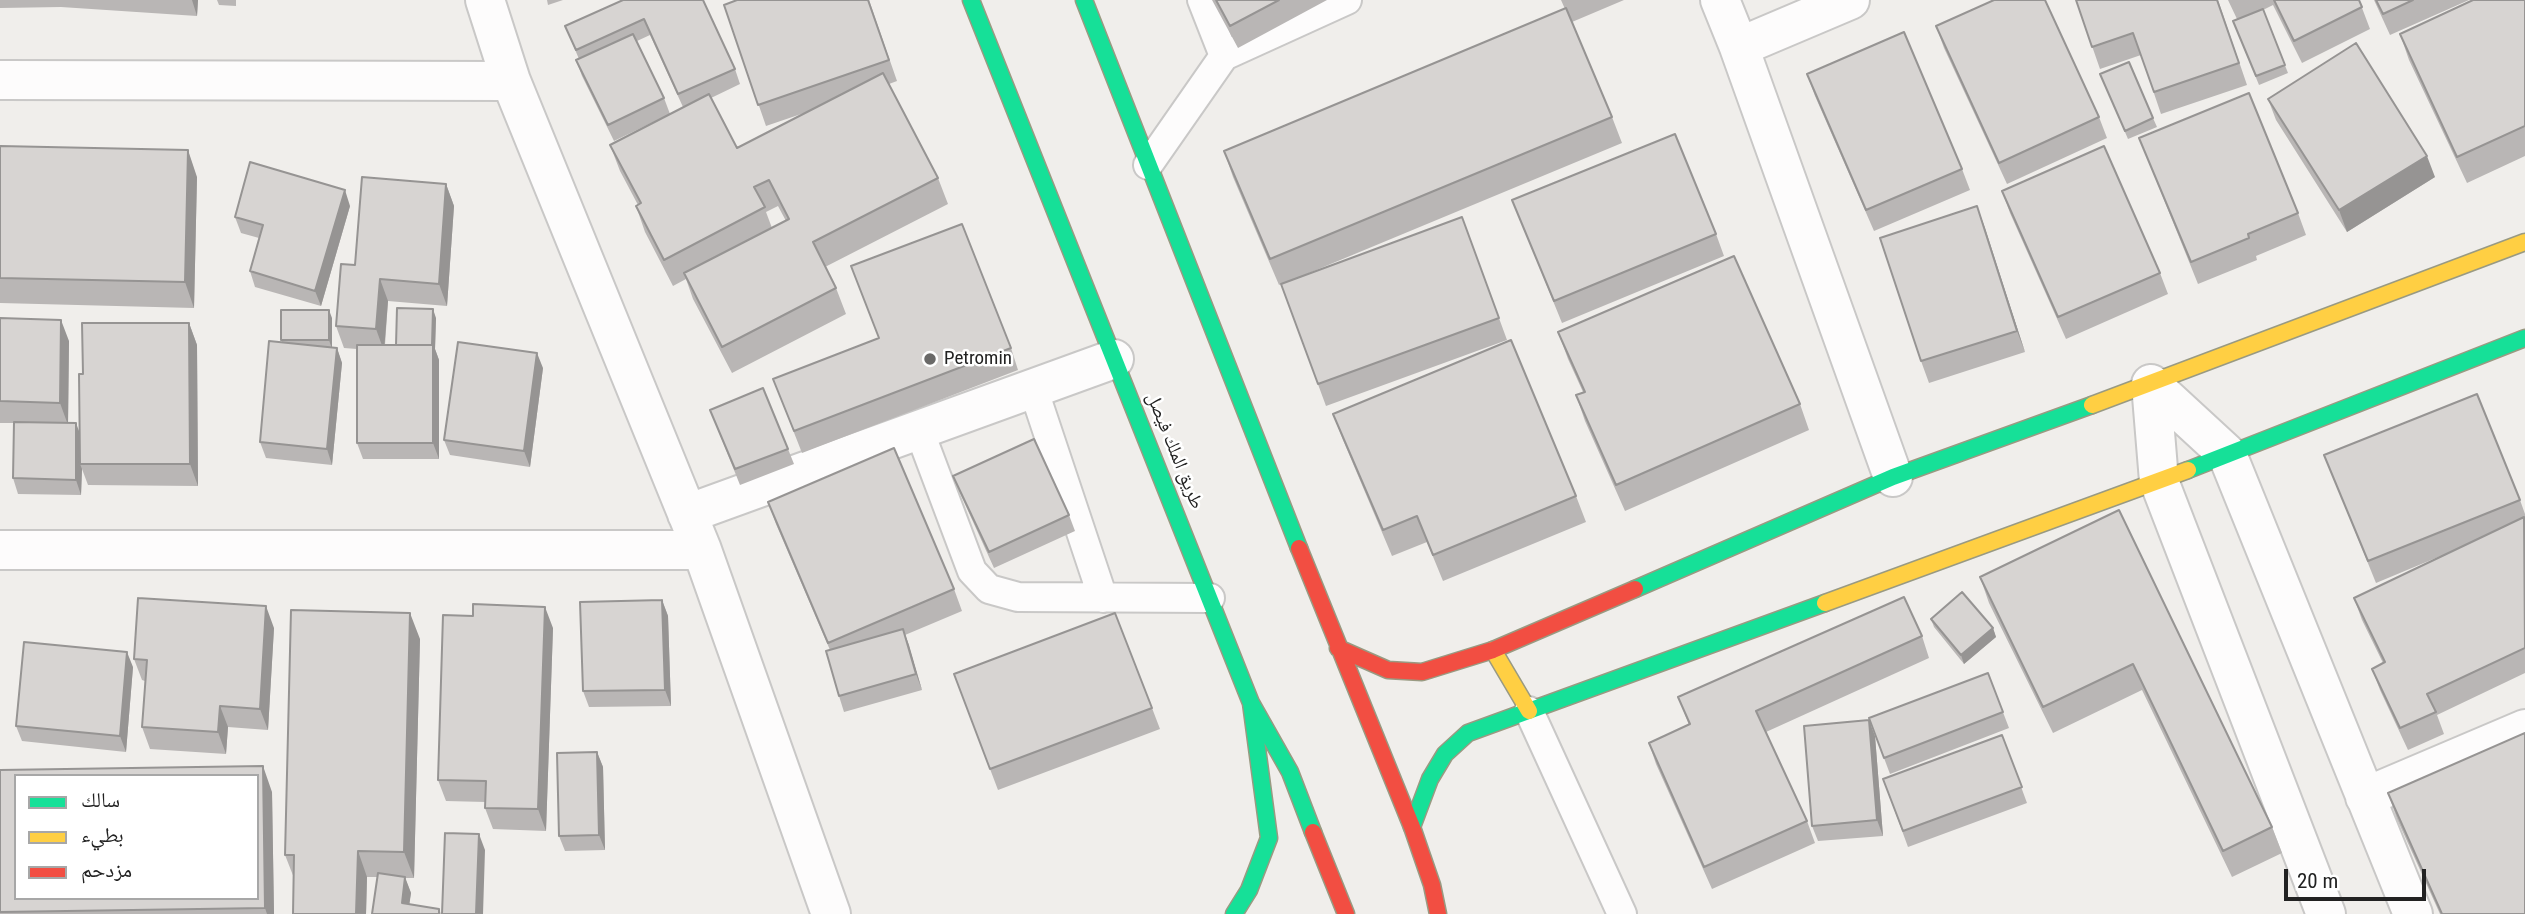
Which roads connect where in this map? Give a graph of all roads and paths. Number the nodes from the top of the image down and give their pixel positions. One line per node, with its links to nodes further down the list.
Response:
1 (485, 0): 11 (street)
2 (971, 0): 15 (main road, طريق الملك فيصل)
3 (1084, 0): 12 (main road)
4 (1202, 0): 9 (lane)
5 (1347, 0): 9 (lane)
6 (1720, 0): 8 (street)
7 (1850, 0): 8 (street)
8 (1739, 47): 20 (street)
9 (1224, 57): 12 (lane)
10 (0, 80): 11 (street)
11 (511, 80): 22 (street)
12 (1148, 165): 27 (main road)
13 (2525, 242): 16 (main road)
14 (2525, 338): 19 (main road)
15 (1114, 359): 17 (street); 26 (main road, طريق الملك فيصل)
16 (2151, 384): 19 (street); 20 (main road); 21 (street)
17 (1032, 388): 18 (street); 25 (lane)
18 (919, 430): 22 (street); 25 (lane)
19 (2227, 454): 21 (main road); 32 (street)
20 (1893, 477): 28 (main road)
21 (2159, 481): 30 (main road); 41 (street)
22 (687, 514): 24 (street)
23 (0, 550): 24 (street)
24 (702, 550): 35 (street)
25 (1103, 598): 26 (lane)
26 (1210, 598): 29 (main road, طريق الملك فيصل)
27 (1338, 648): 28 (main road); 33 (main road)
28 (1493, 650): 30 (main road)
29 (1251, 703): 36 (main road); 37 (main road, طريق الملك فيصل)
30 (1529, 711): 33 (main road); 40 (lane)
31 (2525, 729): 32 (street)
32 (2365, 797): 42 (street)
33 (1412, 827): 34 (main road)
34 (1432, 884): 38 (main road); 39 (main road)
35 (831, 914)
36 (1234, 914)
37 (1346, 914)
38 (1438, 914)
39 (1449, 914)
40 (1622, 914)
41 (2326, 914)
42 (2413, 914)

